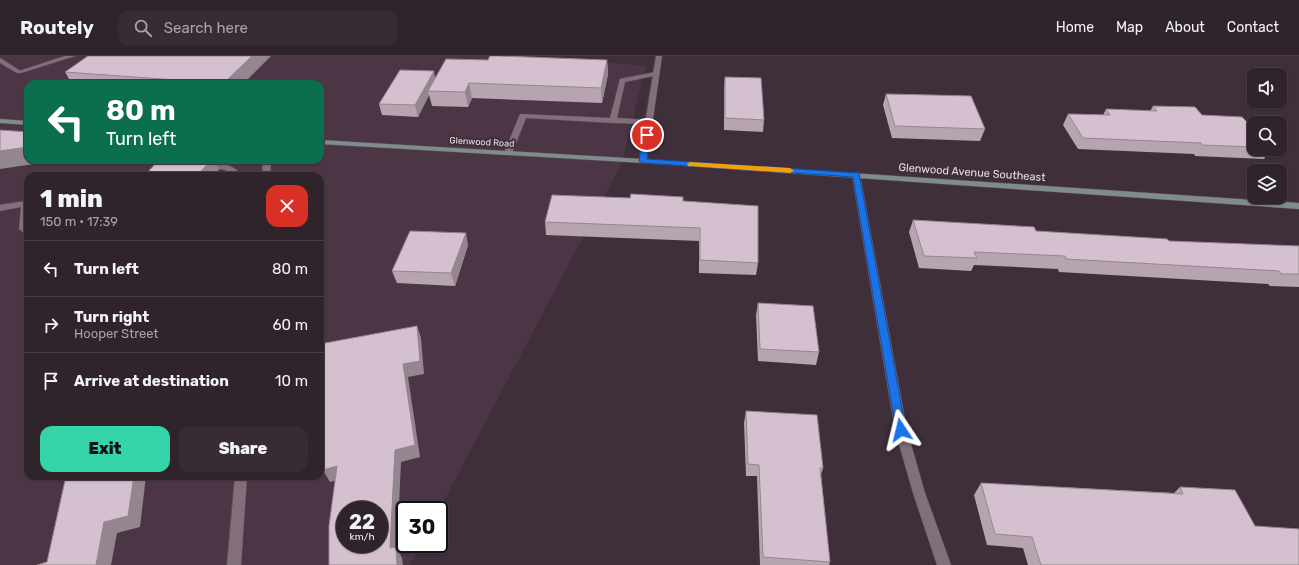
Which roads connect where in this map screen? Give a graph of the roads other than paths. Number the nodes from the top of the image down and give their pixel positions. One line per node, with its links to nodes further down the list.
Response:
1 (72, 56): 3 (street)
2 (659, 56): 4 (street)
3 (0, 60)
4 (656, 74): 6 (street); 8 (street)
5 (0, 121): 7 (main road)
6 (613, 121): 8 (street); 10 (street)
7 (24, 122)
8 (649, 122): 11 (street)
9 (324, 142): 10 (main road, Glenwood Road)
10 (508, 153): 11 (main road, Glenwood Road)
11 (643, 161): 14 (main road, Glenwood Avenue Southeast)
12 (203, 164): 13 (street)
13 (235, 172)
14 (856, 175): 16 (main road, Glenwood Avenue Southeast); 20 (street)
15 (24, 204): 17 (street)
16 (1299, 206)
17 (0, 208)
18 (241, 480): 19 (street)
19 (234, 565)
20 (944, 565)

